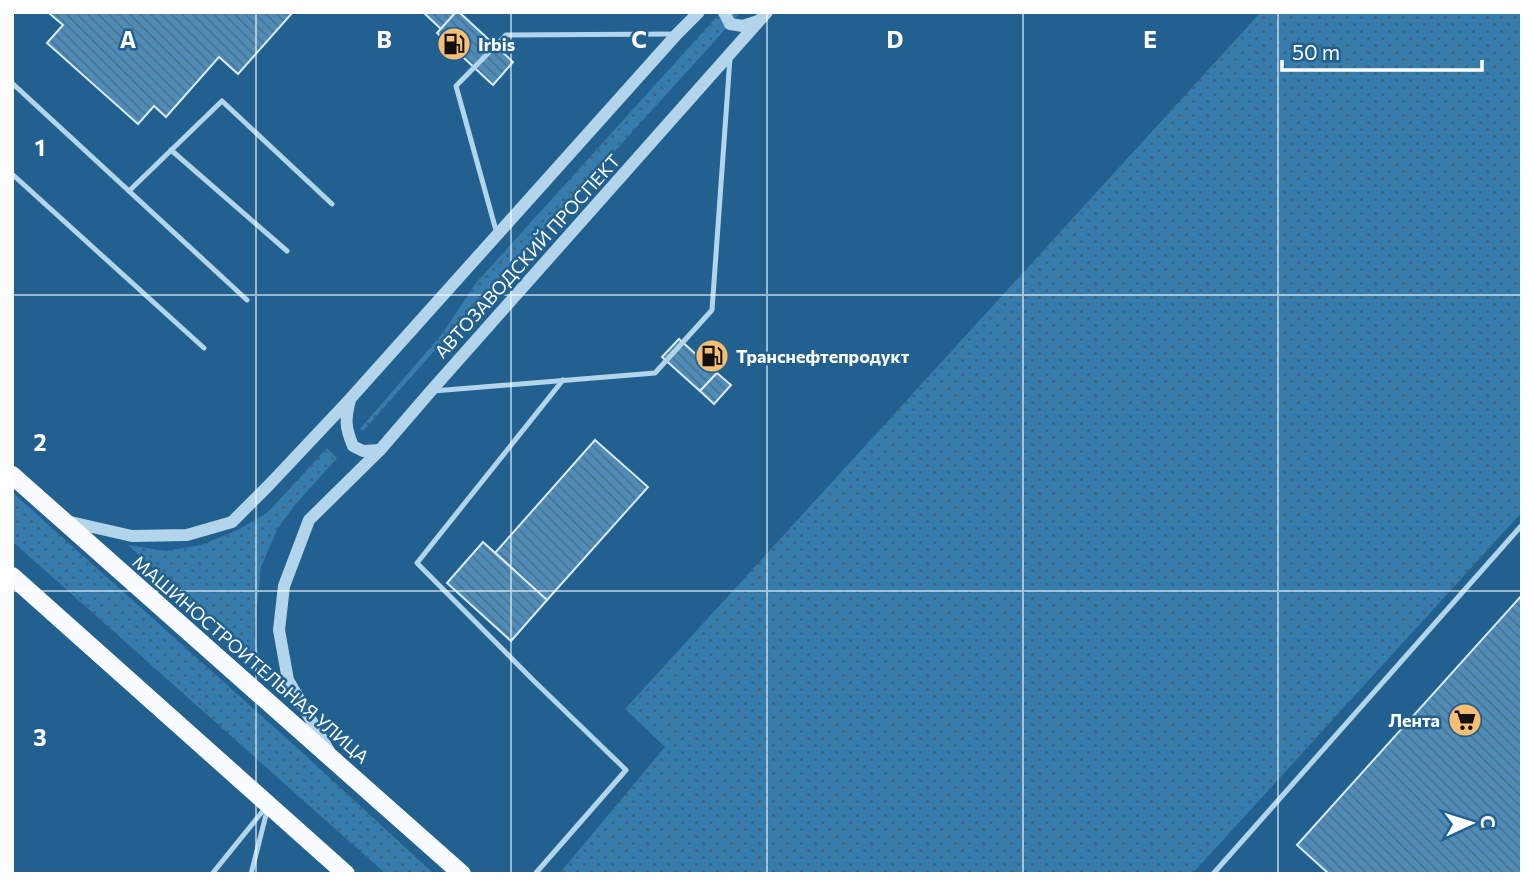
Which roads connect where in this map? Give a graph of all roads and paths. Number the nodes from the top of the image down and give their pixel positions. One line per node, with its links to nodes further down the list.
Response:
1 (699, 12): 4 (street, АВТОЗАВОДСКИЙ ПРОСПЕКТ)
2 (724, 12): 3 (street)
3 (763, 17): 5 (street, АВТОЗАВОДСКИЙ ПРОСПЕКТ)
4 (677, 34): 11 (street, АВТОЗАВОДСКИЙ ПРОСПЕКТ); 11 (lane)
5 (731, 53): 15 (lane); 16 (street, АВТОЗАВОДСКИЙ ПРОСПЕКТ)
6 (12, 83): 9 (lane)
7 (171, 150): 9 (lane); 10 (lane); 12 (lane)
8 (12, 174): 14 (lane)
9 (129, 191): 13 (lane)
10 (332, 204)
11 (497, 234): 17 (street, АВТОЗАВОДСКИЙ ПРОСПЕКТ)
12 (287, 251)
13 (247, 300)
14 (204, 348)
15 (563, 380): 16 (lane); 29 (lane)
16 (430, 391): 18 (street, АВТОЗАВОДСКИЙ ПРОСПЕКТ)
17 (350, 399): 18 (street); 20 (street, АВТОЗАВОДСКИЙ ПРОСПЕКТ)
18 (380, 450): 23 (street, АВТОЗАВОДСКИЙ ПРОСПЕКТ)
19 (12, 475): 20 (main road, МАШИНОСТРОИТЕЛЬНАЯ УЛИЦА)
20 (62, 520): 23 (main road, МАШИНОСТРОИТЕЛЬНАЯ УЛИЦА)
21 (1522, 525): 30 (lane)
22 (12, 576): 24 (main road)
23 (334, 760): 28 (main road, МАШИНОСТРОИТЕЛЬНАЯ УЛИЦА)
24 (268, 804): 25 (lane); 26 (lane); 27 (main road)
25 (212, 874)
26 (251, 874)
27 (346, 874)
28 (462, 874)
29 (536, 874)
30 (1213, 874)

